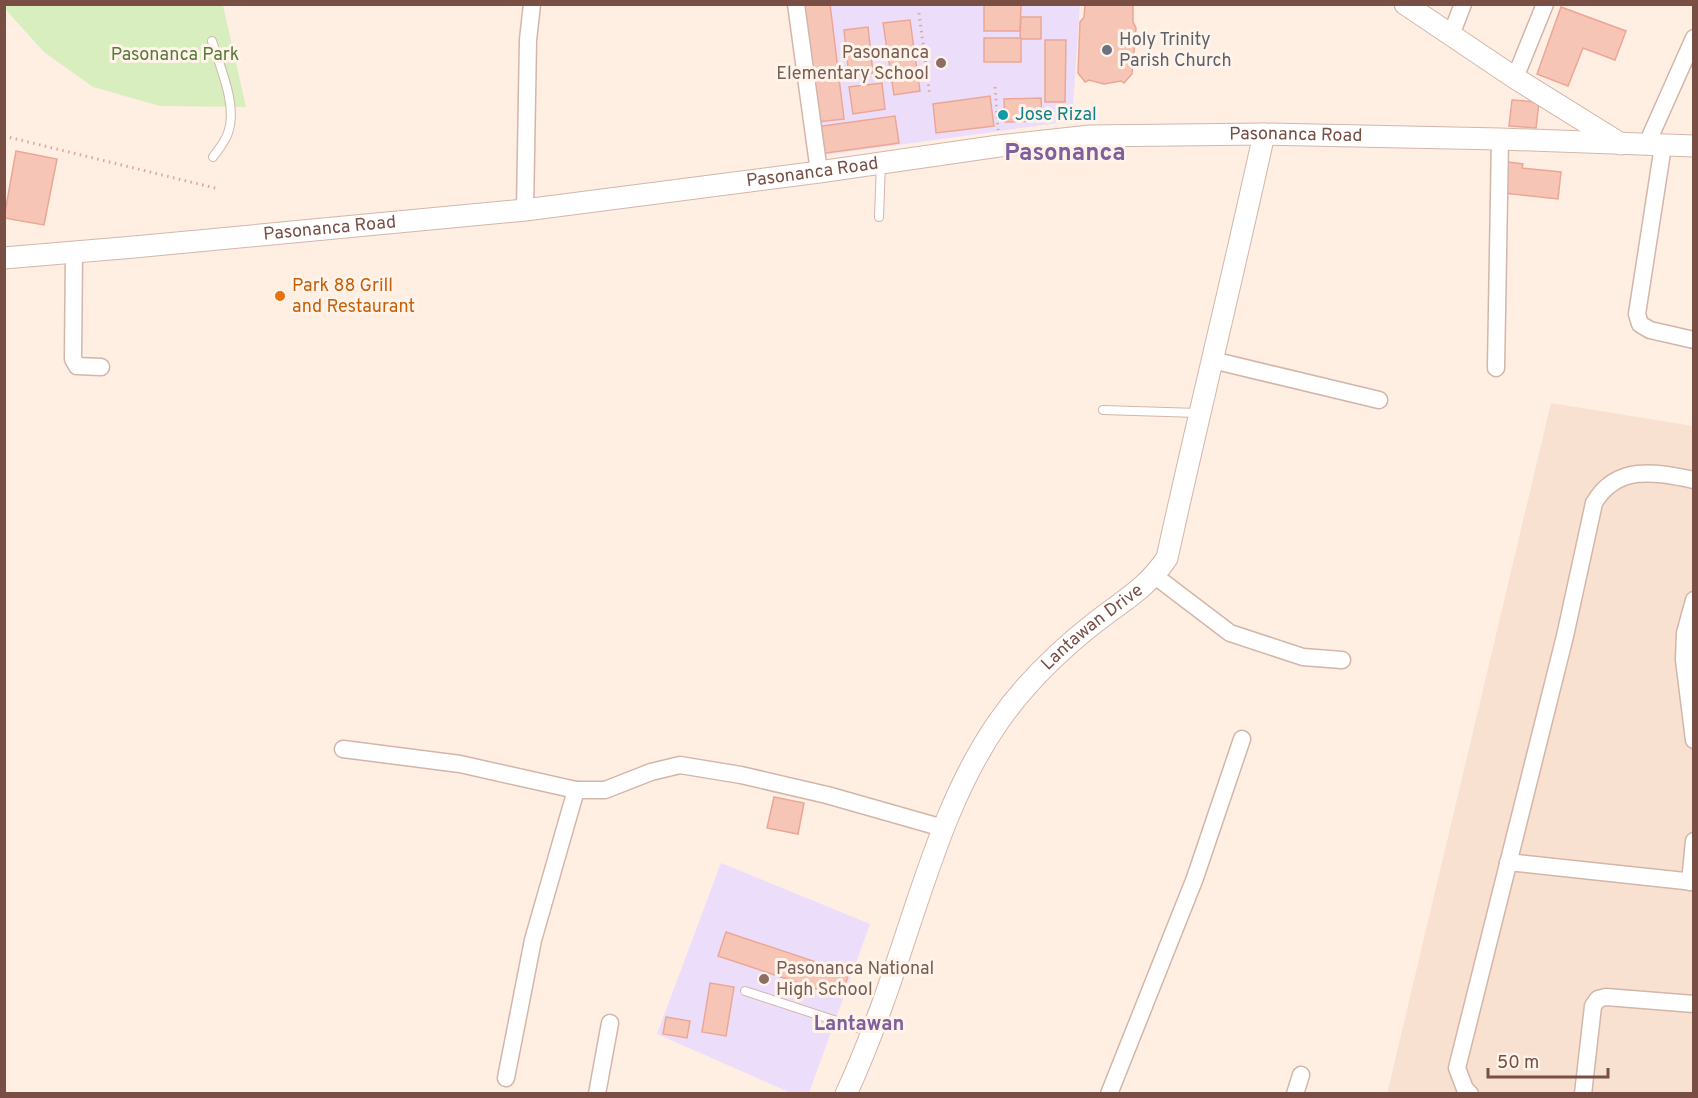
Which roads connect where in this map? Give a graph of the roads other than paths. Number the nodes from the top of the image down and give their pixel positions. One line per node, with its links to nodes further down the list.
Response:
1 (532, 4): 18 (street)
2 (796, 4): 17 (street)
3 (1405, 4): 6 (street, Pasonanca Road)
4 (1463, 4): 6 (street)
5 (1545, 4): 9 (street)
6 (1451, 35): 9 (street, Pasonanca Road)
7 (1694, 38): 13 (street)
8 (212, 41): 15 (lane)
9 (1515, 78): 12 (street, Pasonanca Road)
10 (1264, 134): 11 (street, Pasonanca Road); 16 (street, Pasonanca Road); 23 (street, Lantawan Drive)
11 (1500, 139): 12 (street, Pasonanca Road); 25 (street)
12 (1622, 144): 13 (street, Pasonanca Road)
13 (1655, 146): 14 (street, Pasonanca Road); 22 (street)
14 (1694, 146)
15 (213, 157)
16 (880, 163): 17 (street, Pasonanca Road); 19 (lane)
17 (819, 172): 18 (street, Pasonanca Road)
18 (525, 210): 20 (street, Pasonanca Road)
19 (879, 217)
20 (74, 251): 21 (street, Pasonanca Road); 24 (street)
21 (4, 258)
22 (1694, 340)
23 (1212, 360): 26 (street); 28 (street, Lantawan Drive)
24 (101, 367)
25 (1496, 368)
26 (1379, 400)
27 (1103, 410): 28 (lane)
28 (1199, 413): 30 (street, Lantawan Drive)
29 (1694, 480): 39 (street)
30 (1155, 576): 32 (street); 37 (street, Lantawan Drive)
31 (1693, 607): 34 (street)
32 (1341, 660)
33 (1242, 739): 49 (street)
34 (1694, 740)
35 (343, 749): 36 (street)
36 (576, 790): 37 (street); 46 (street)
37 (943, 828): 44 (street, Lantawan Drive)
38 (1694, 841): 40 (street)
39 (1508, 862): 40 (street); 51 (street)
40 (1692, 882)
41 (745, 991): 44 (lane)
42 (1694, 1004): 52 (street)
43 (610, 1023): 47 (street)
44 (871, 1032): 48 (street, Lantawan Drive)
45 (1301, 1075): 50 (street)
46 (506, 1078)
47 (597, 1094)
48 (846, 1094)
49 (1109, 1094)
50 (1295, 1094)
51 (1470, 1094)
52 (1583, 1094)

